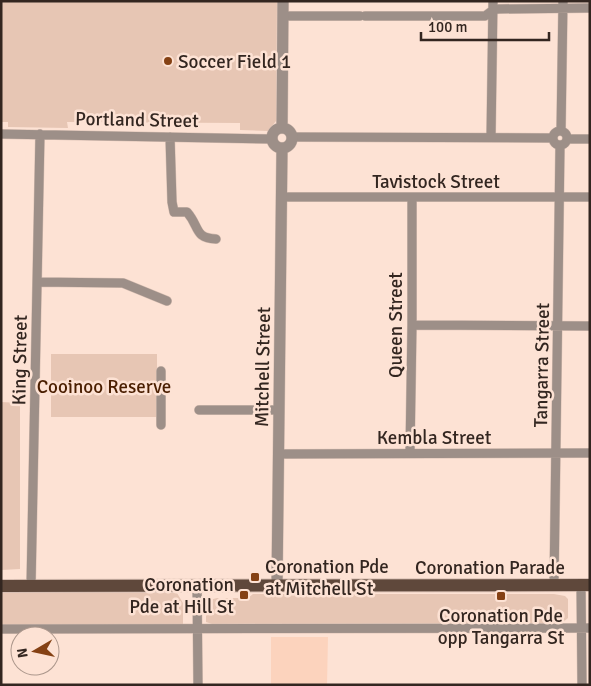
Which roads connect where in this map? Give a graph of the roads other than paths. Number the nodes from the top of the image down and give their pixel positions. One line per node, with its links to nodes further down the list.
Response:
1 (283, 1): 5 (street)
2 (563, 5): 3 (street); 4 (street); 7 (street)
3 (493, 6): 5 (street); 12 (street)
4 (590, 8)
5 (283, 16): 6 (street)
6 (282, 128): 11 (street); 14 (street)
7 (561, 131): 13 (street); 15 (street)
8 (1, 134): 9 (street, Portland Street)
9 (40, 134): 10 (street, Portland Street); 24 (street, King Street)
10 (170, 136): 14 (street, Portland Street); 23 (street)
11 (292, 137): 12 (street); 18 (street)
12 (492, 138): 13 (street)
13 (553, 138): 17 (street)
14 (272, 139): 18 (street)
15 (568, 139): 16 (street); 17 (street)
16 (590, 139)
17 (560, 146): 21 (street, Tangarra Street)
18 (282, 149): 19 (street, Mitchell Street)
19 (282, 197): 20 (street, Tavistock Street); 31 (street, Mitchell Street)
20 (412, 197): 21 (street, Tavistock Street); 26 (street, Queen Street)
21 (560, 198): 22 (street, Tavistock Street); 27 (street, Tangarra Street)
22 (590, 198)
23 (216, 239)
24 (37, 282): 25 (street); 42 (street, King Street)
25 (167, 301)
26 (412, 325): 27 (street); 33 (street, Queen Street)
27 (558, 326): 28 (street); 36 (street, Tangarra Street)
28 (590, 326)
29 (161, 371): 32 (street)
30 (199, 410): 31 (street)
31 (279, 410): 35 (street, Mitchell Street)
32 (161, 425)
33 (410, 452): 35 (street, Kembla Street); 36 (street, Kembla Street)
34 (590, 453): 36 (street, Kembla Street)
35 (278, 454): 38 (street, Mitchell Street)
36 (556, 454): 39 (street, Tangarra Street)
37 (197, 585): 38 (main road, Coronation Parade); 42 (main road, Coronation Parade); 44 (street)
38 (277, 585): 39 (main road, Coronation Parade)
39 (554, 585): 40 (main road, Coronation Parade)
40 (586, 585): 45 (street)
41 (1, 586): 42 (main road, Coronation Parade)
42 (31, 586)
43 (1, 628): 44 (street)
44 (198, 628): 45 (street); 46 (street)
45 (586, 628): 47 (street)
46 (198, 685)
47 (582, 685)

